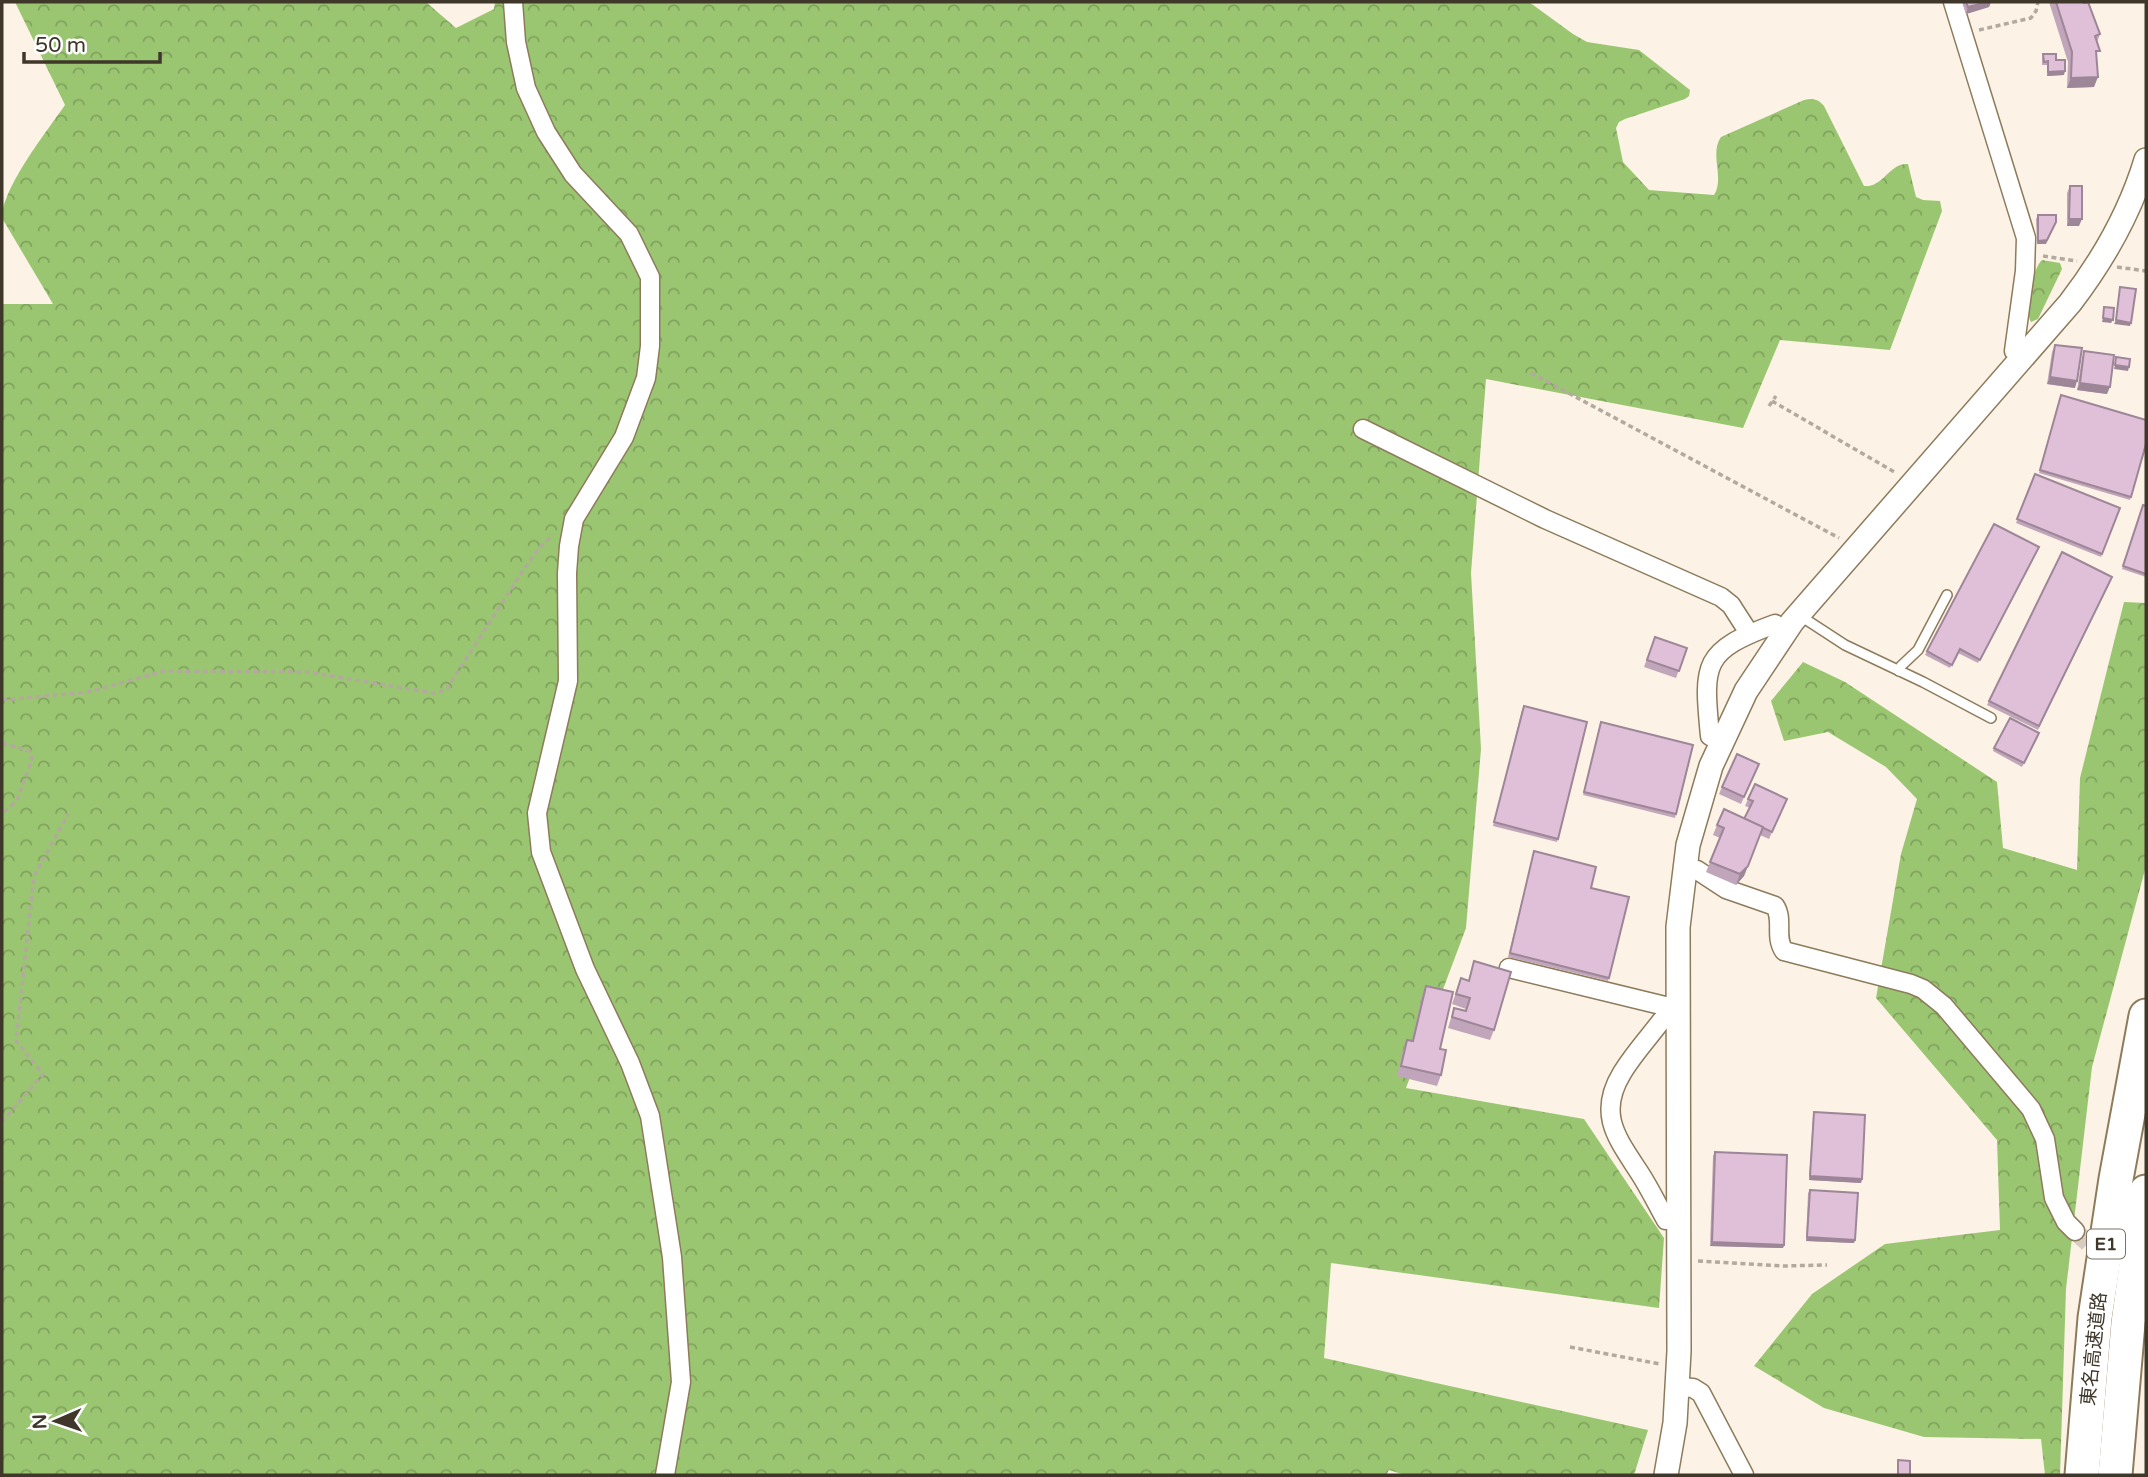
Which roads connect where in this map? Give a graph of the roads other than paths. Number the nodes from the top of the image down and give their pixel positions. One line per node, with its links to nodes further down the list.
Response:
1 (513, 2): 20 (street)
2 (1953, 2): 4 (street)
3 (2146, 160): 4 (street)
4 (2022, 358): 7 (street)
5 (1363, 429): 8 (street)
6 (1947, 595): 9 (lane)
7 (1791, 623): 8 (street); 9 (lane); 11 (street)
8 (1749, 633): 11 (street)
9 (1899, 671): 10 (lane)
10 (1991, 718)
11 (1721, 741): 12 (street)
12 (1684, 867): 14 (street); 18 (street)
13 (1509, 968): 14 (street)
14 (1671, 1006): 17 (street); 17 (street)
15 (2146, 1016): 23 (highway, 東名高速道路 / E1)
16 (2146, 1192): 24 (highway, 東名高速道路 / E1)
17 (1678, 1220): 19 (street)
18 (2076, 1231)
19 (1678, 1376): 21 (street); 22 (street)
20 (665, 1475)
21 (1666, 1475)
22 (1744, 1475)
23 (2082, 1475)
24 (2115, 1475)

